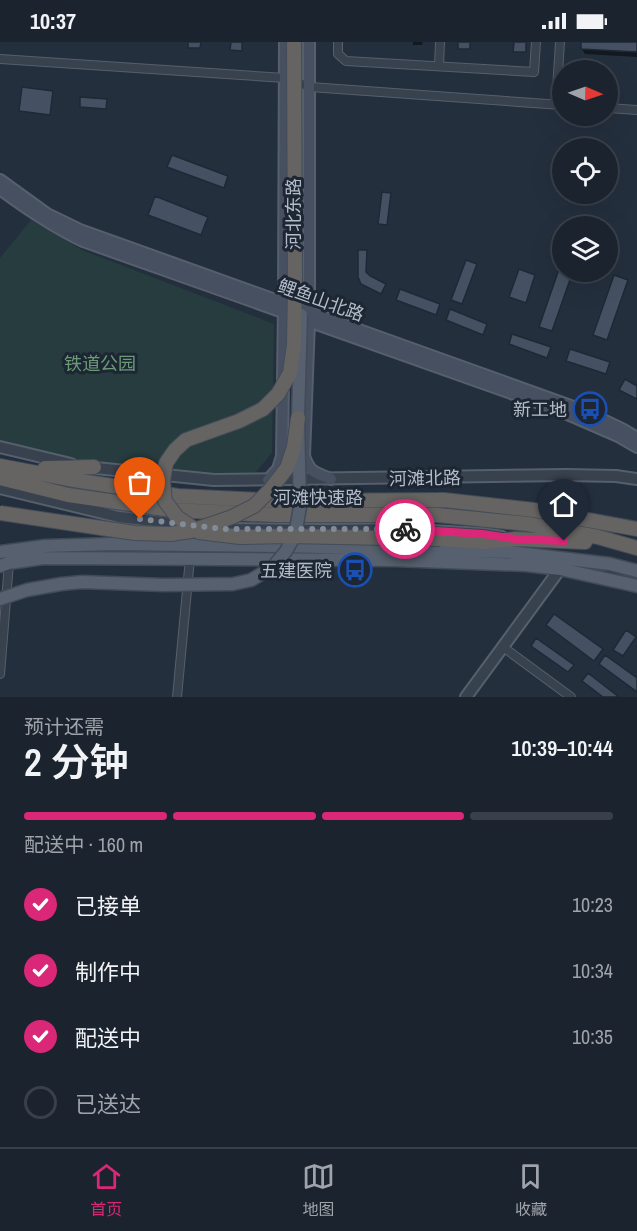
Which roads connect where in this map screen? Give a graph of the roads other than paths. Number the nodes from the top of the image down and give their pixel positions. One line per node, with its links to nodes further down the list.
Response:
1 (285, 42): 12 (main road, 河北东路)
2 (294, 42): 35 (highway, bridge)
3 (300, 42): 22 (main road, bridge)
4 (309, 42): 13 (main road, 河北东路)
5 (338, 42): 11 (street)
6 (440, 42): 11 (street)
7 (536, 42): 11 (street)
8 (560, 42): 10 (street)
9 (0, 59): 12 (street)
10 (560, 60)
11 (439, 66)
12 (285, 78): 13 (street); 19 (main road, 河北东路)
13 (309, 87): 14 (street); 20 (main road, 河北东路)
14 (552, 104)
15 (618, 109): 16 (street)
16 (637, 110)
17 (0, 180): 19 (main road, 鲤鱼山北路)
18 (0, 189): 19 (main road, 鲤鱼山北路)
19 (284, 309): 20 (main road, 鲤鱼山北路); 21 (main road, 河北东路)
20 (309, 317): 22 (main road, 河北东路); 23 (main road, 鲤鱼山北路); 25 (main road, 鲤鱼山北路)
21 (283, 419): 22 (main road); 30 (main road, 河北东路)
22 (302, 419): 28 (main road, 河北东路); 32 (highway, bridge); 45 (main road, bridge)
23 (637, 438)
24 (0, 447): 26 (street, 河滩北路)
25 (637, 447)
26 (94, 467): 27 (highway); 30 (street, 河滩北路)
27 (3, 470): 34 (highway, 河滩快速路); 37 (highway, 河滩快速路)
28 (331, 479): 29 (street, 河滩北路); 30 (street, 河滩北路)
29 (637, 479)
30 (268, 480)
31 (0, 488): 33 (street)
32 (0, 513)
33 (223, 529): 35 (street); 36 (street)
34 (637, 529)
35 (515, 539): 37 (highway)
36 (223, 545): 38 (main road); 40 (street); 43 (main road)
37 (636, 547)
38 (0, 552)
39 (190, 558): 40 (main road); 41 (main road); 48 (street)
40 (223, 558): 42 (main road)
41 (4, 565): 47 (street)
42 (560, 569): 44 (main road); 46 (street)
43 (637, 572)
44 (637, 586)
45 (0, 599)
46 (503, 647): 49 (street); 50 (street)
47 (0, 674)
48 (177, 697)
49 (466, 697)
50 (571, 697)

